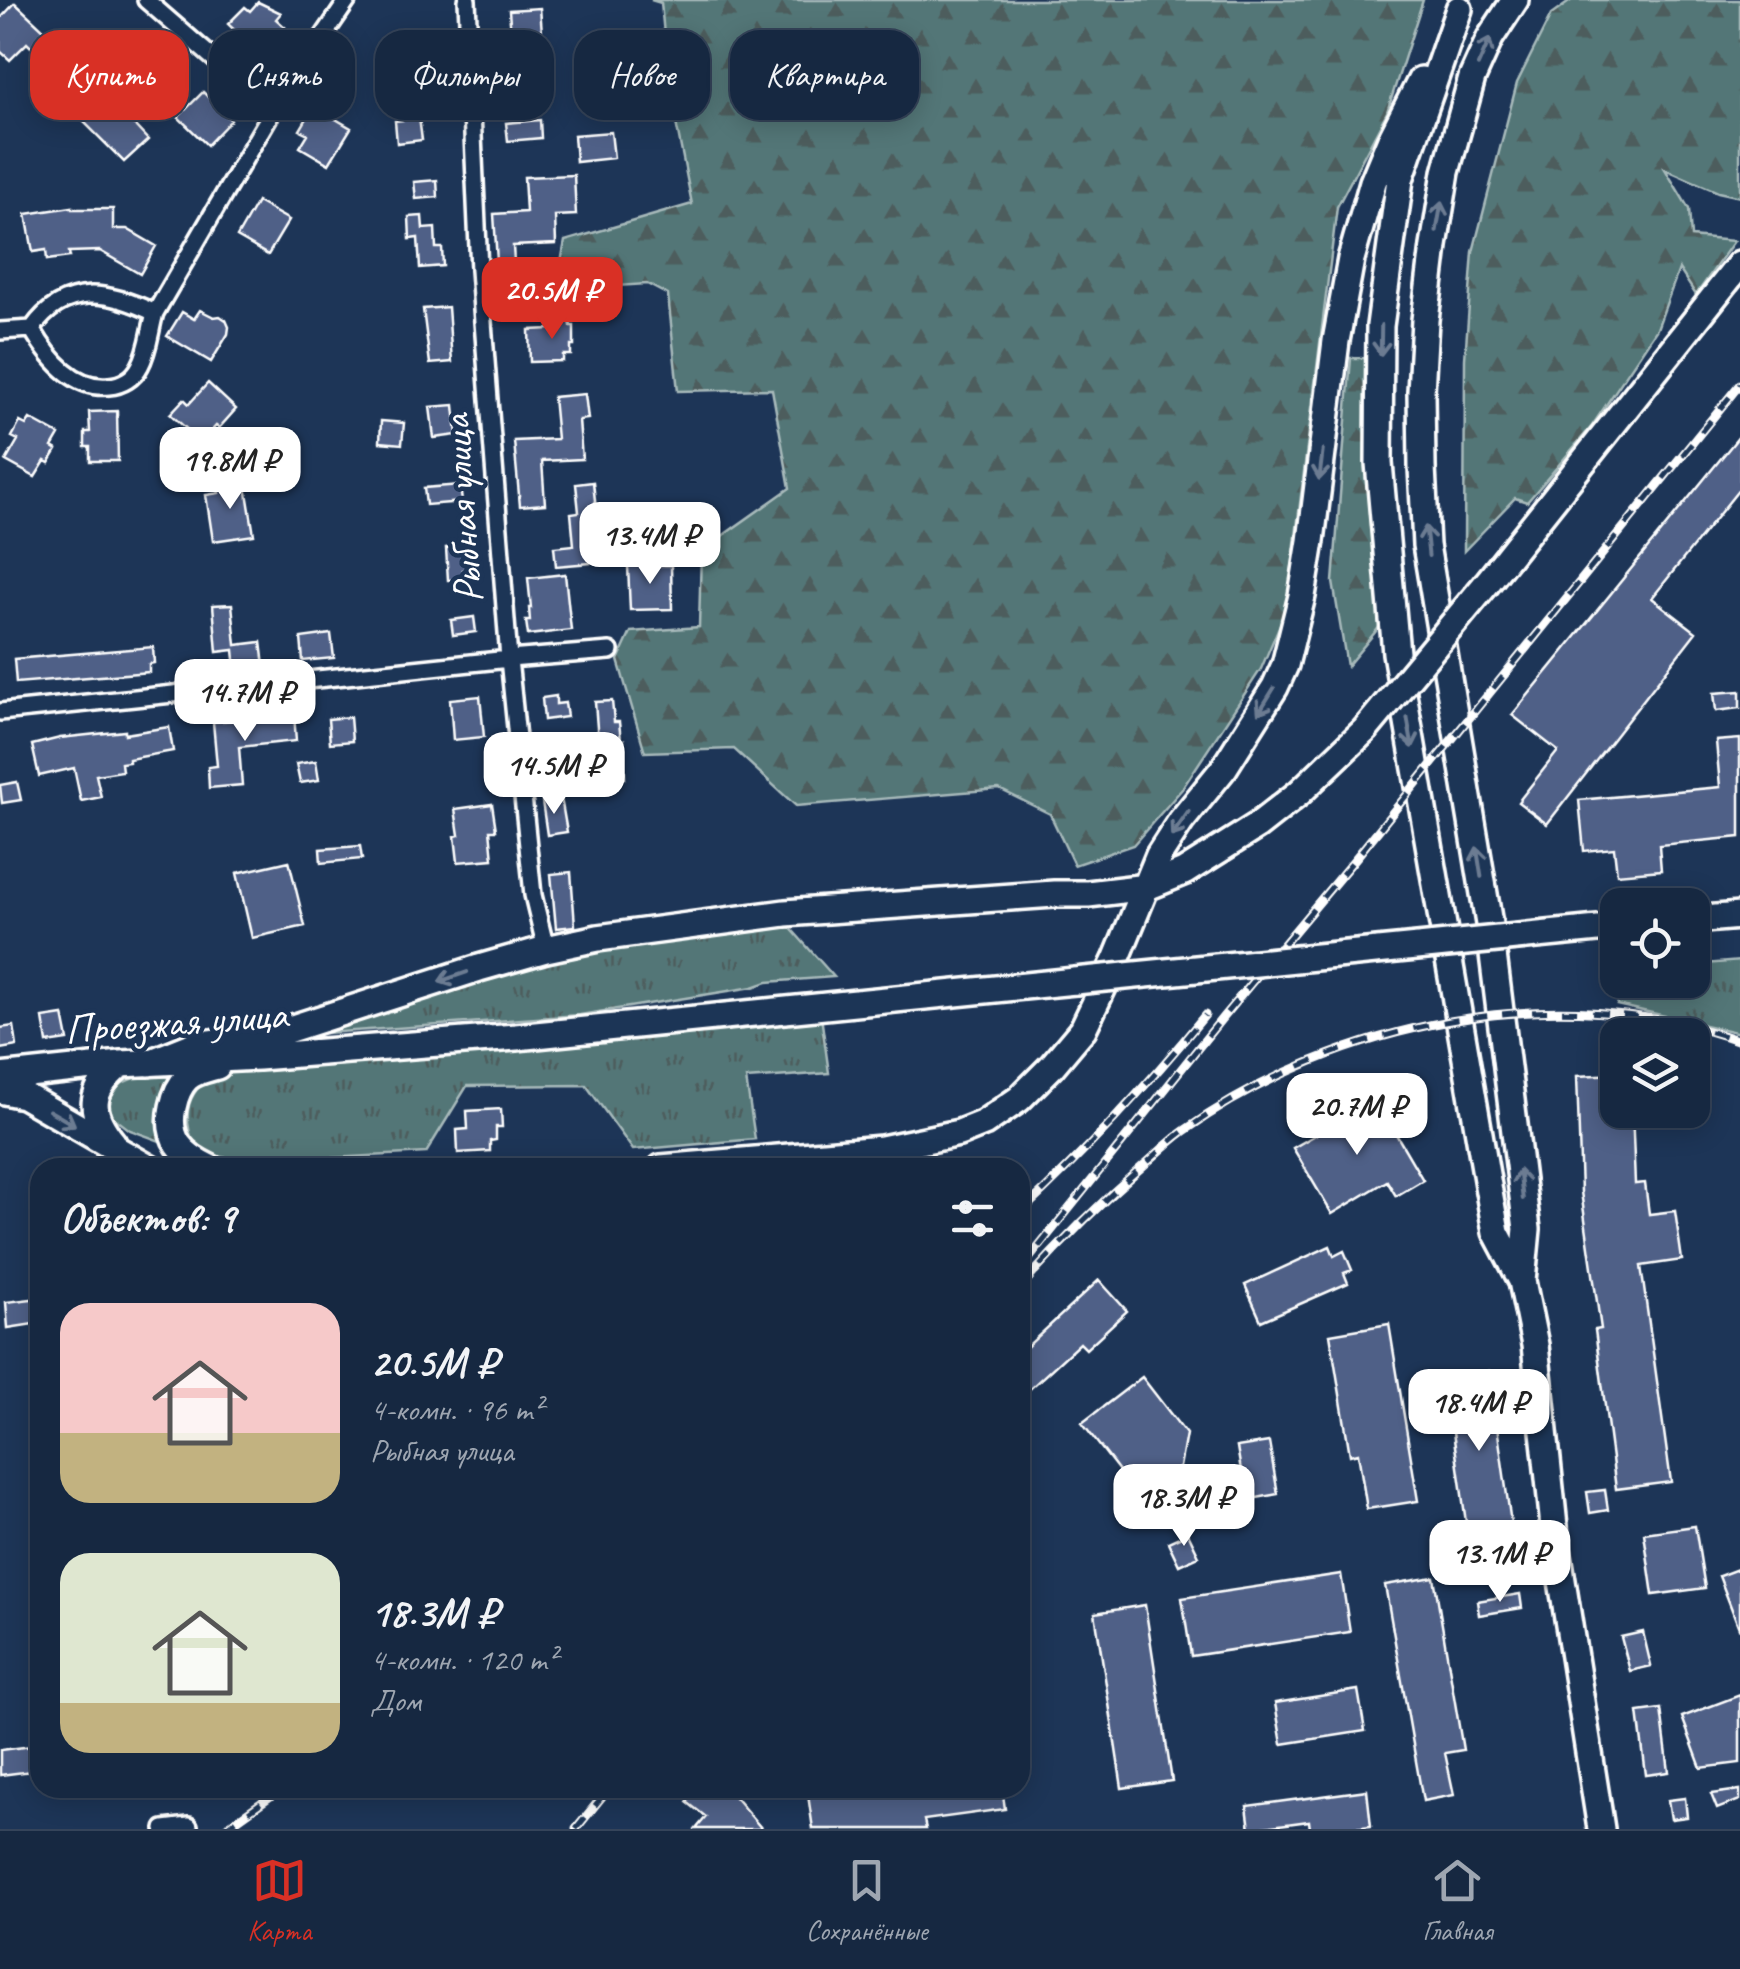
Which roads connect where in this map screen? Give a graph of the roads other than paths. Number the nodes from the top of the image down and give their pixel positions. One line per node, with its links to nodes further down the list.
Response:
1 (146, 0): 7 (street)
2 (348, 0): 6 (street)
3 (467, 0): 14 (street, Рыбная улица)
4 (1515, 0): 30 (main road, one-way to 4)
5 (1461, 4): 16 (main road, one-way to 16); 30 (main road, one-way to 30)
6 (328, 30)
7 (209, 55)
8 (267, 120): 10 (street)
9 (1740, 264): 16 (main road, bridge)
10 (154, 313): 11 (street); 11 (street)
11 (32, 329): 12 (street)
12 (0, 331)
13 (610, 651): 14 (street)
14 (510, 659): 15 (street); 20 (street, Рыбная улица)
15 (0, 712)
16 (1147, 887): 20 (main road); 29 (main road)
17 (1740, 916): 18 (main road)
18 (1710, 918)
19 (1600, 930): 21 (main road, Проезжая улица, bridge)
20 (546, 949): 22 (main road, one-way to 22)
21 (258, 1057): 22 (main road, Проезжая улица); 28 (main road)
22 (149, 1063): 23 (main road, Проезжая улица)
23 (121, 1064): 24 (main road, Проезжая улица); 26 (main road)
24 (0, 1077)
25 (0, 1090): 26 (main road, one-way to 26)
26 (120, 1152): 27 (main road)
27 (131, 1158)
28 (192, 1158)
29 (772, 1158)
30 (1522, 1281): 33 (main road)
31 (189, 1826): 32 (street)
32 (164, 1829)
33 (1601, 1829)

